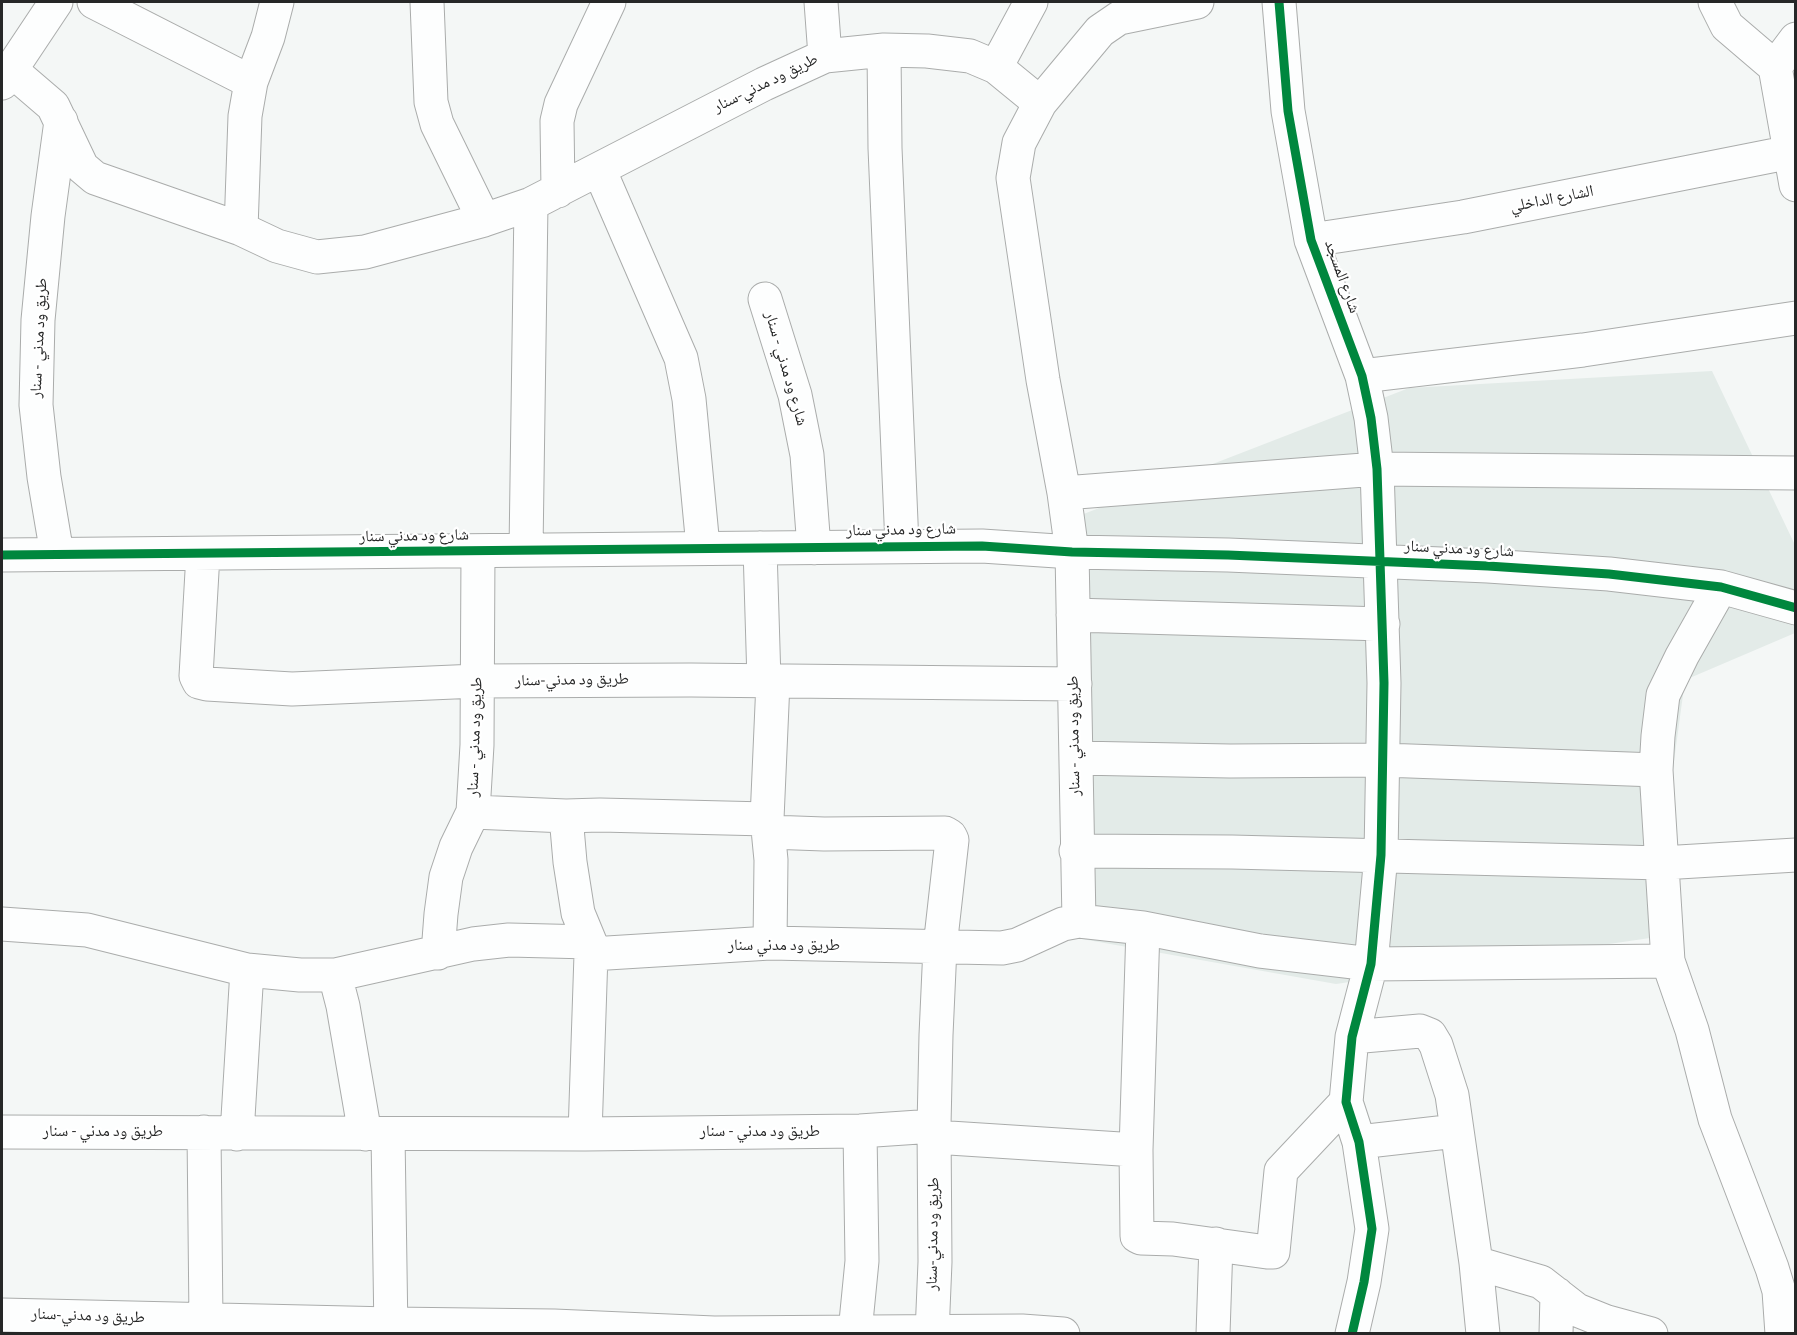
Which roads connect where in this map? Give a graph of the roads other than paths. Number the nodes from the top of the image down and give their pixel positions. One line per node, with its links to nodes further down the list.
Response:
1 (56, 2): 16 (street)
2 (94, 2): 17 (street)
3 (277, 2): 17 (street)
4 (427, 2): 24 (street)
5 (609, 2): 23 (street)
6 (821, 2): 13 (street)
7 (1030, 2): 14 (street)
8 (1197, 2): 18 (street)
9 (1279, 2): 26 (street, شارع المسجد)
10 (1715, 2): 15 (street)
11 (1796, 39): 15 (street)
12 (884, 50): 13 (street, طريق ود مدني-سنار); 14 (street, طريق ود مدني-سنار); 33 (street, شارع ود مدني سنار)
13 (825, 56): 21 (street, طريق ود مدني-سنار)
14 (996, 67): 18 (street, طريق ود مدني-سنار)
15 (1775, 67): 20 (street)
16 (6, 77): 19 (street)
17 (251, 82): 25 (street)
18 (1040, 103): 32 (street)
19 (61, 121): 25 (street); 40 (street, طريق ود مدني - سنار)
20 (1791, 152): 22 (street); 26 (street, الشارع الداخلي)
21 (599, 170): 23 (street, طريق ود مدني-سنار); 34 (street)
22 (1796, 185)
23 (545, 197): 24 (street, طريق ود مدني-سنار); 37 (street)
24 (484, 220): 25 (street, طريق ود مدني-سنار)
25 (241, 229)
26 (1311, 240): 29 (street, شارع المسجد)
27 (765, 299): 36 (street, شارع ود مدني - سنار)
28 (1796, 318): 29 (street)
29 (1362, 376): 30 (street, شارع المسجد)
30 (1377, 469): 31 (street); 32 (street); 43 (street, شارع المسجد)
31 (1796, 473)
32 (1064, 494): 39 (street)
33 (903, 545): 36 (street, شارع ود مدني سنار); 39 (street, شارع ود مدني سنار)
34 (703, 547): 35 (street, شارع ود مدني سنار); 37 (street, شارع ود مدني سنار)
35 (760, 548): 36 (street, شارع ود مدني سنار); 49 (street)
36 (814, 548)
37 (526, 550): 38 (street, شارع ود مدني سنار)
38 (478, 551): 41 (street, شارع ود مدني سنار); 48 (street, طريق ود مدني - سنار)
39 (1072, 552): 43 (street, شارع ود مدني سنار); 46 (street, طريق ود مدني - سنار)
40 (57, 554): 41 (street, شارع ود مدني سنار); 42 (street, شارع ود مدني سنار)
41 (203, 554): 48 (street, طريق ود مدني-سنار)
42 (2, 555)
43 (1381, 561): 44 (street, شارع ود مدني سنار); 47 (street, شارع المسجد)
44 (1721, 587): 45 (street, شارع ود مدني سنار); 53 (street)
45 (1796, 608)
46 (1073, 615): 47 (street); 50 (street, طريق ود مدني - سنار)
47 (1383, 624): 52 (street, شارع المسجد)
48 (477, 681): 49 (street, طريق ود مدني-سنار); 54 (street, طريق ود مدني - سنار)
49 (769, 682): 50 (street, طريق ود مدني-سنار); 56 (street)
50 (1075, 684): 51 (street, طريق ود مدني - سنار)
51 (1076, 758): 52 (street); 57 (street, طريق ود مدني - سنار)
52 (1383, 760): 53 (street); 58 (street, شارع المسجد)
53 (1656, 770): 60 (street)
54 (473, 813): 55 (street); 67 (street, طريق ود مدني - سنار)
55 (566, 816): 56 (street); 66 (street)
56 (768, 825): 64 (street); 65 (street)
57 (1076, 851): 58 (street); 61 (street, طريق ود مدني - سنار)
58 (1381, 855): 60 (street); 69 (street, شارع المسجد)
59 (1796, 855): 60 (street)
60 (1662, 863): 68 (street)
61 (1079, 921): 63 (street); 65 (street)
62 (2, 924): 70 (street)
63 (1143, 928): 69 (street); 83 (street)
64 (770, 943): 65 (street, طريق ود مدني سنار); 66 (street, طريق ود مدني سنار)
65 (940, 947): 76 (street)
66 (590, 948): 67 (street); 81 (street)
67 (438, 953): 71 (street)
68 (1668, 961): 69 (street); 99 (street)
69 (1371, 964): 72 (street)
70 (247, 970): 71 (street); 79 (street)
71 (335, 975): 80 (street)
72 (1352, 1037): 73 (street); 77 (street)
73 (1346, 1102): 82 (street); 84 (street)
74 (2, 1131): 78 (street, طريق ود مدني - سنار)
75 (860, 1131): 76 (street, طريق ود مدني - سنار); 81 (street, طريق ود مدني - سنار); 90 (street)
76 (934, 1131): 83 (street, طريق ود مدني - سنار); 92 (street, طريق ود مدني-سنار)
77 (1456, 1131): 82 (street); 85 (street)
78 (204, 1132): 79 (street, طريق ود مدني - سنار); 88 (street)
79 (237, 1134): 80 (street, طريق ود مدني - سنار)
80 (376, 1134): 81 (street, طريق ود مدني - سنار); 89 (street)
81 (585, 1134)
82 (1359, 1142): 95 (street)
83 (1136, 1150): 84 (street)
84 (1216, 1244): 94 (street)
85 (1476, 1263): 86 (street); 96 (street)
86 (1557, 1294): 97 (street); 98 (street)
87 (2, 1315): 88 (street, طريق ود مدني-سنار)
88 (206, 1321): 89 (street, طريق ود مدني-سنار)
89 (391, 1329): 91 (street, طريق ود مدني-سنار)
90 (855, 1332): 91 (street, طريق ود مدني-سنار); 92 (street, طريق ود مدني-سنار)
91 (714, 1333)
92 (932, 1333): 93 (street, طريق ود مدني-سنار)
93 (1063, 1334)
94 (1213, 1334)
95 (1352, 1334)
96 (1483, 1334)
97 (1556, 1334)
98 (1651, 1334)
99 (1782, 1334)

